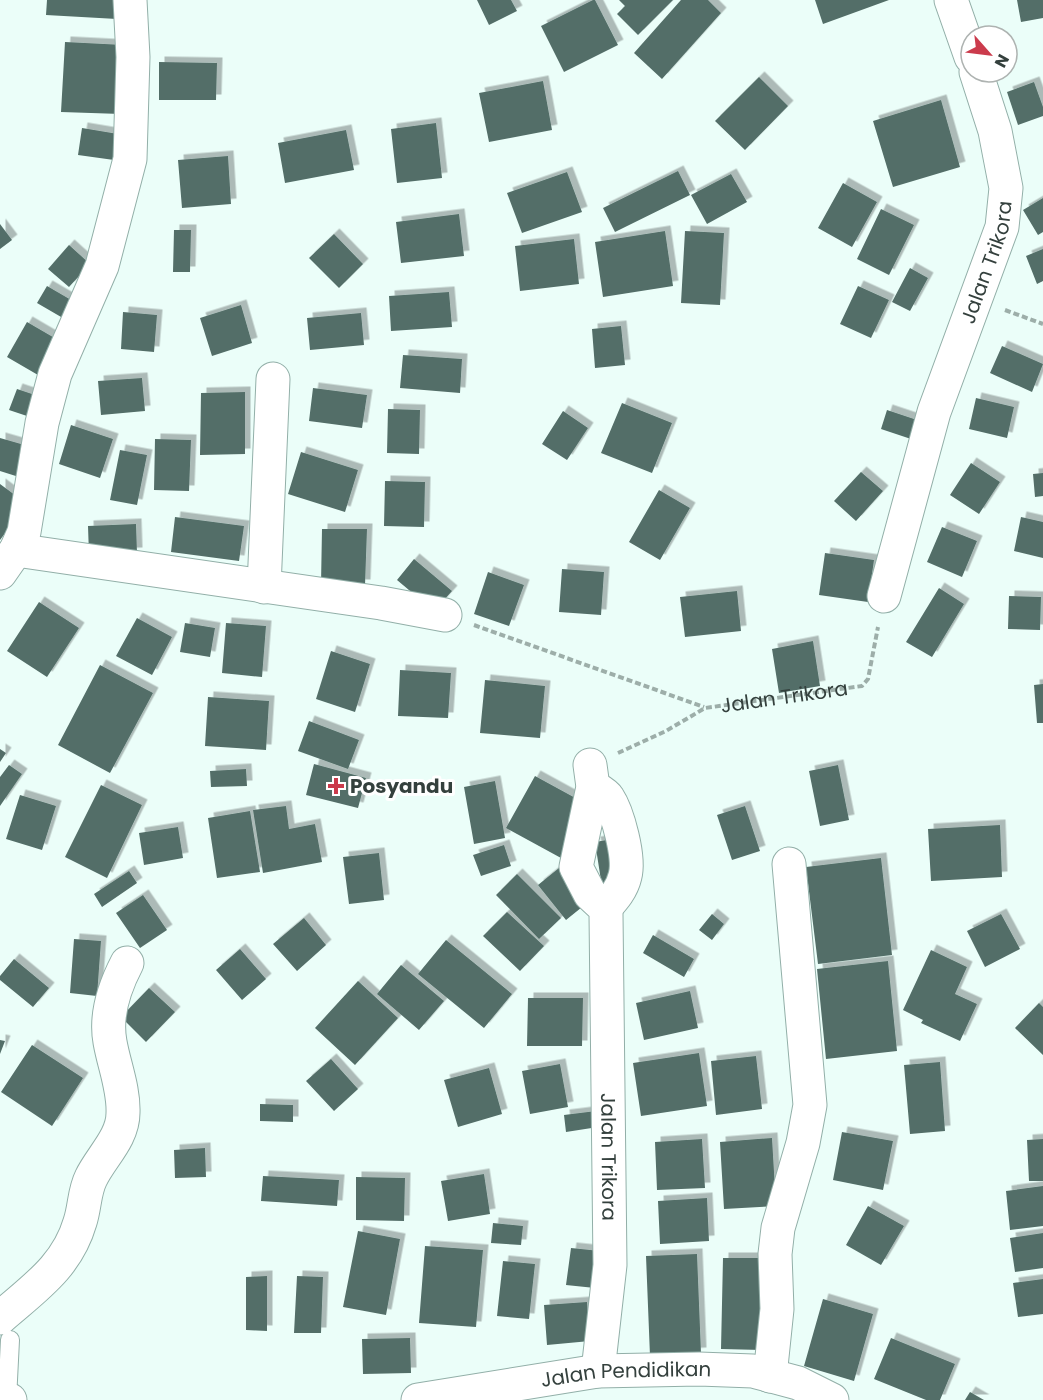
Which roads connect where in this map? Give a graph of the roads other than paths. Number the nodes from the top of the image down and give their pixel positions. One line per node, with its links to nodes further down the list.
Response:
1 (130, 0): 6 (street)
2 (951, 0): 3 (street)
3 (959, 24)
4 (980, 84): 8 (street, Jalan Trikora)
5 (273, 379): 7 (street)
6 (8, 561): 7 (street)
7 (264, 587): 9 (street)
8 (884, 596)
9 (445, 615)
10 (789, 864): 15 (street)
11 (605, 908): 11 (street); 14 (street, Jalan Trikora)
12 (127, 963): 13 (street)
13 (5, 1329): 17 (lane)
14 (598, 1371): 15 (street, Jalan Pendidikan); 18 (street, Jalan Pendidikan)
15 (770, 1376): 19 (street, Jalan Pendidikan)
16 (0, 1399): 17 (street)
17 (9, 1400)
18 (418, 1400)
19 (832, 1400)

